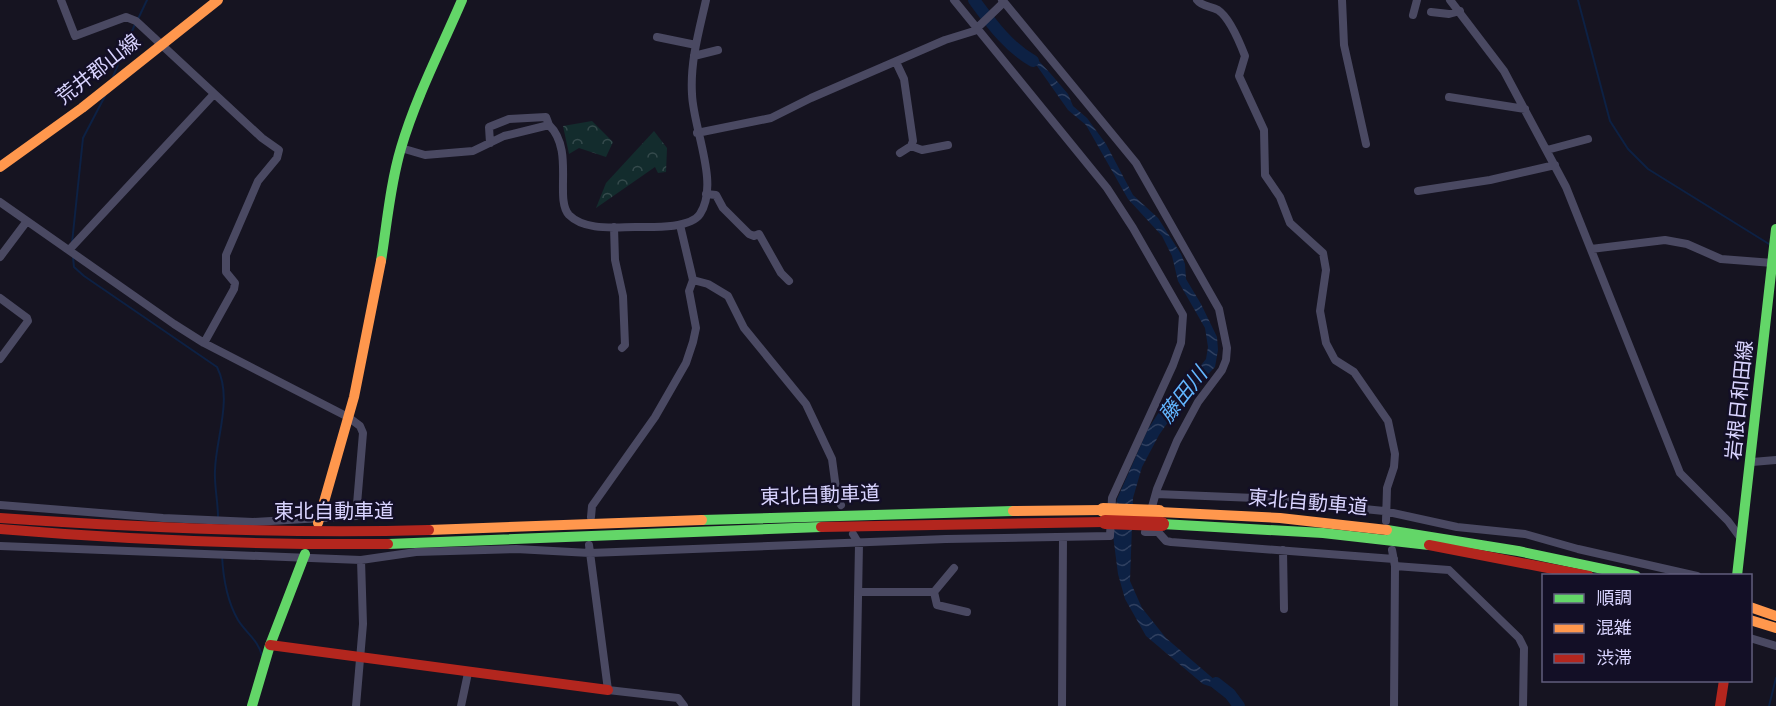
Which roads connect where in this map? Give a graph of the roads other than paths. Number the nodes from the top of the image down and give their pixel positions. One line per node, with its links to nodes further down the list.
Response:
1 (61, 0): 16 (street)
2 (218, 0): 16 (main road, 荒井郡山線)
3 (462, 0): 31 (main road)
4 (706, 0): 17 (street)
5 (954, 0): 14 (street)
6 (1197, 0): 59 (street)
7 (1342, 0): 28 (street)
8 (1417, 0): 13 (street)
9 (1450, 0): 11 (street)
10 (1002, 3): 14 (street); 56 (street)
11 (1460, 11): 12 (street); 23 (street)
12 (1431, 12)
13 (1413, 15)
14 (977, 27): 20 (street); 68 (street)
15 (657, 37): 17 (street)
16 (161, 44): 21 (street); 35 (main road, 荒井郡山線)
17 (696, 45): 19 (street)
18 (718, 50): 19 (street)
19 (694, 56): 25 (street)
20 (897, 62): 25 (street); 30 (street)
21 (213, 94): 44 (street); 50 (street)
22 (1449, 96): 23 (street)
23 (1525, 109): 32 (street)
24 (549, 125): 27 (street); 27 (street); 41 (street)
25 (697, 133): 37 (street)
26 (1588, 139): 32 (street)
27 (490, 143): 31 (street)
28 (1366, 144)
29 (948, 145): 30 (street)
30 (911, 146): 33 (street)
31 (401, 147): 53 (main road)
32 (1547, 150): 34 (street)
33 (900, 153)
34 (1555, 165): 36 (street); 43 (street)
35 (0, 167)
36 (1418, 191)
37 (706, 194): 40 (street); 48 (street)
38 (0, 202): 39 (street)
39 (27, 220): 44 (street); 45 (street)
40 (680, 225): 41 (street); 47 (street)
41 (614, 226): 51 (street)
42 (1776, 229): 46 (main road, 岩根日和田線)
43 (1591, 249): 46 (street); 69 (street)
44 (69, 250): 50 (street)
45 (0, 257)
46 (1773, 263): 55 (main road, 岩根日和田線)
47 (693, 280): 58 (street); 61 (street)
48 (789, 281)
49 (0, 298): 52 (street)
50 (204, 343): 53 (street)
51 (622, 348)
52 (0, 359)
53 (348, 417): 64 (main road); 64 (street)
54 (1776, 460): 55 (street)
55 (1752, 462): 69 (main road, 岩根日和田線)
56 (1156, 494): 59 (street); 73 (street)
57 (0, 505): 64 (street)
58 (842, 505)
59 (1384, 512): 65 (street); 81 (street)
60 (1104, 516): 62 (main road, 東北自動車道); 63 (main road, 東北自動車道, bridge); 66 (main road, 東北自動車道)
61 (591, 517)
62 (0, 518)
63 (1160, 518): 79 (main road, 東北自動車道); 80 (main road, 東北自動車道)
64 (319, 520)
65 (1386, 521)
66 (0, 529)
67 (853, 534): 70 (street)
68 (1063, 537): 70 (street); 103 (street)
69 (1742, 540): 82 (main road, 岩根日和田線)
70 (859, 544): 72 (street); 83 (street)
71 (0, 546): 75 (street)
72 (590, 549): 76 (street); 97 (street)
73 (1283, 550): 77 (street); 85 (street)
74 (1392, 550): 77 (street)
75 (304, 556): 76 (street); 92 (main road)
76 (361, 560): 94 (street)
77 (1395, 562): 104 (street); 105 (street)
78 (954, 568): 84 (street)
79 (1579, 574)
80 (1627, 574)
81 (1688, 574)
82 (1737, 574)
83 (859, 592): 84 (street); 102 (street)
84 (934, 592): 87 (street)
85 (1284, 609)
86 (1752, 609): 88 (main road)
87 (967, 612)
88 (1776, 616)
89 (1752, 621): 90 (main road)
90 (1776, 628)
91 (1752, 639): 93 (street)
92 (270, 645): 94 (main road); 98 (main road)
93 (1776, 646)
94 (361, 658): 95 (main road); 99 (street)
95 (468, 673): 97 (main road); 100 (street)
96 (1724, 682): 106 (main road)
97 (608, 690): 101 (street)
98 (252, 706)
99 (356, 706)
100 (461, 706)
101 (684, 706)
102 (856, 706)
103 (1062, 706)
104 (1394, 706)
105 (1523, 706)
106 (1720, 706)

